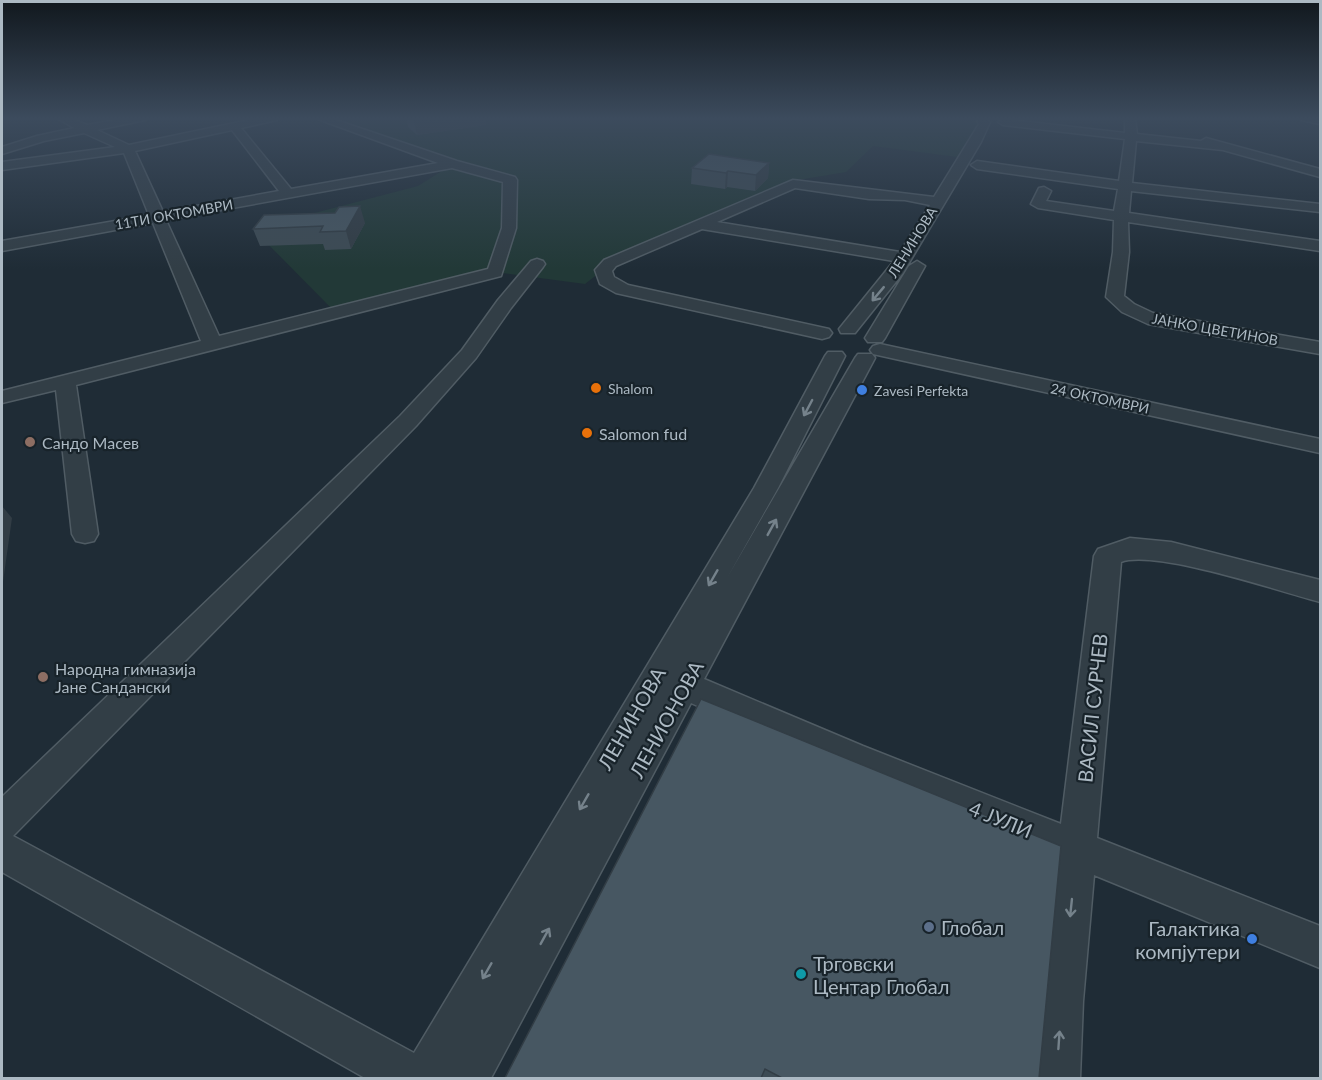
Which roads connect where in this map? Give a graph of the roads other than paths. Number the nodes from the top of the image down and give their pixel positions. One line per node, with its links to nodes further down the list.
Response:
1 (137, 168): 19 (street)
2 (268, 168): 15 (street)
3 (428, 168): 15 (street, 11ТИ ОКТОМВРИ)
4 (469, 168): 25 (street)
5 (953, 168): 16 (street, ЛЕНИНОВА)
6 (975, 168): 26 (street, ЛЕНИОНОВА)
7 (1001, 168): 13 (street)
8 (1128, 168): 13 (street, ЈАНКО ЦВЕТИНОВ)
9 (1303, 168): 10 (street)
10 (1320, 173)
11 (843, 177): 12 (street)
12 (799, 182): 16 (street); 20 (street)
13 (1124, 186): 17 (street); 18 (street, ЈАНКО ЦВЕТИНОВ)
14 (1044, 191): 18 (street)
15 (287, 193): 19 (street, 11ТИ ОКТОМВРИ)
16 (938, 202): 23 (street, ЛЕНИНОВА)
17 (1320, 208)
18 (1121, 216): 22 (street); 27 (street, ЈАНКО ЦВЕТИНОВ)
19 (158, 217): 21 (street, 11ТИ ОКТОМВРИ); 25 (street)
20 (700, 224): 23 (street); 26 (street, 24 ОКТОМВРИ)
21 (2, 246)
22 (1320, 246)
23 (904, 258): 26 (street, ЛЕНИНОВА, one-way to 26)
24 (537, 264): 34 (street)
25 (212, 343): 28 (street)
26 (854, 344): 30 (street, 24 ОКТОМВРИ); 33 (street, ЛЕНИОНОВА, one-way to 26); 39 (street, ЛЕНИНОВА, one-way to 39)
27 (1320, 348)
28 (64, 381): 29 (street); 31 (street)
29 (2, 397)
30 (1320, 446)
31 (86, 534)
32 (1320, 591): 35 (street, ВАСИЛ СУРЧЕВ)
33 (685, 685): 35 (street, 4 ЈУЛИ); 40 (street, ЛЕНИОНОВА, one-way to 33)
34 (2, 822)
35 (1077, 850): 37 (street, 4 ЈУЛИ); 41 (street, ВАСИЛ СУРЧЕВ)
36 (2, 851): 38 (street)
37 (1320, 946)
38 (411, 1078)
39 (426, 1078)
40 (465, 1078)
41 (1056, 1078)

